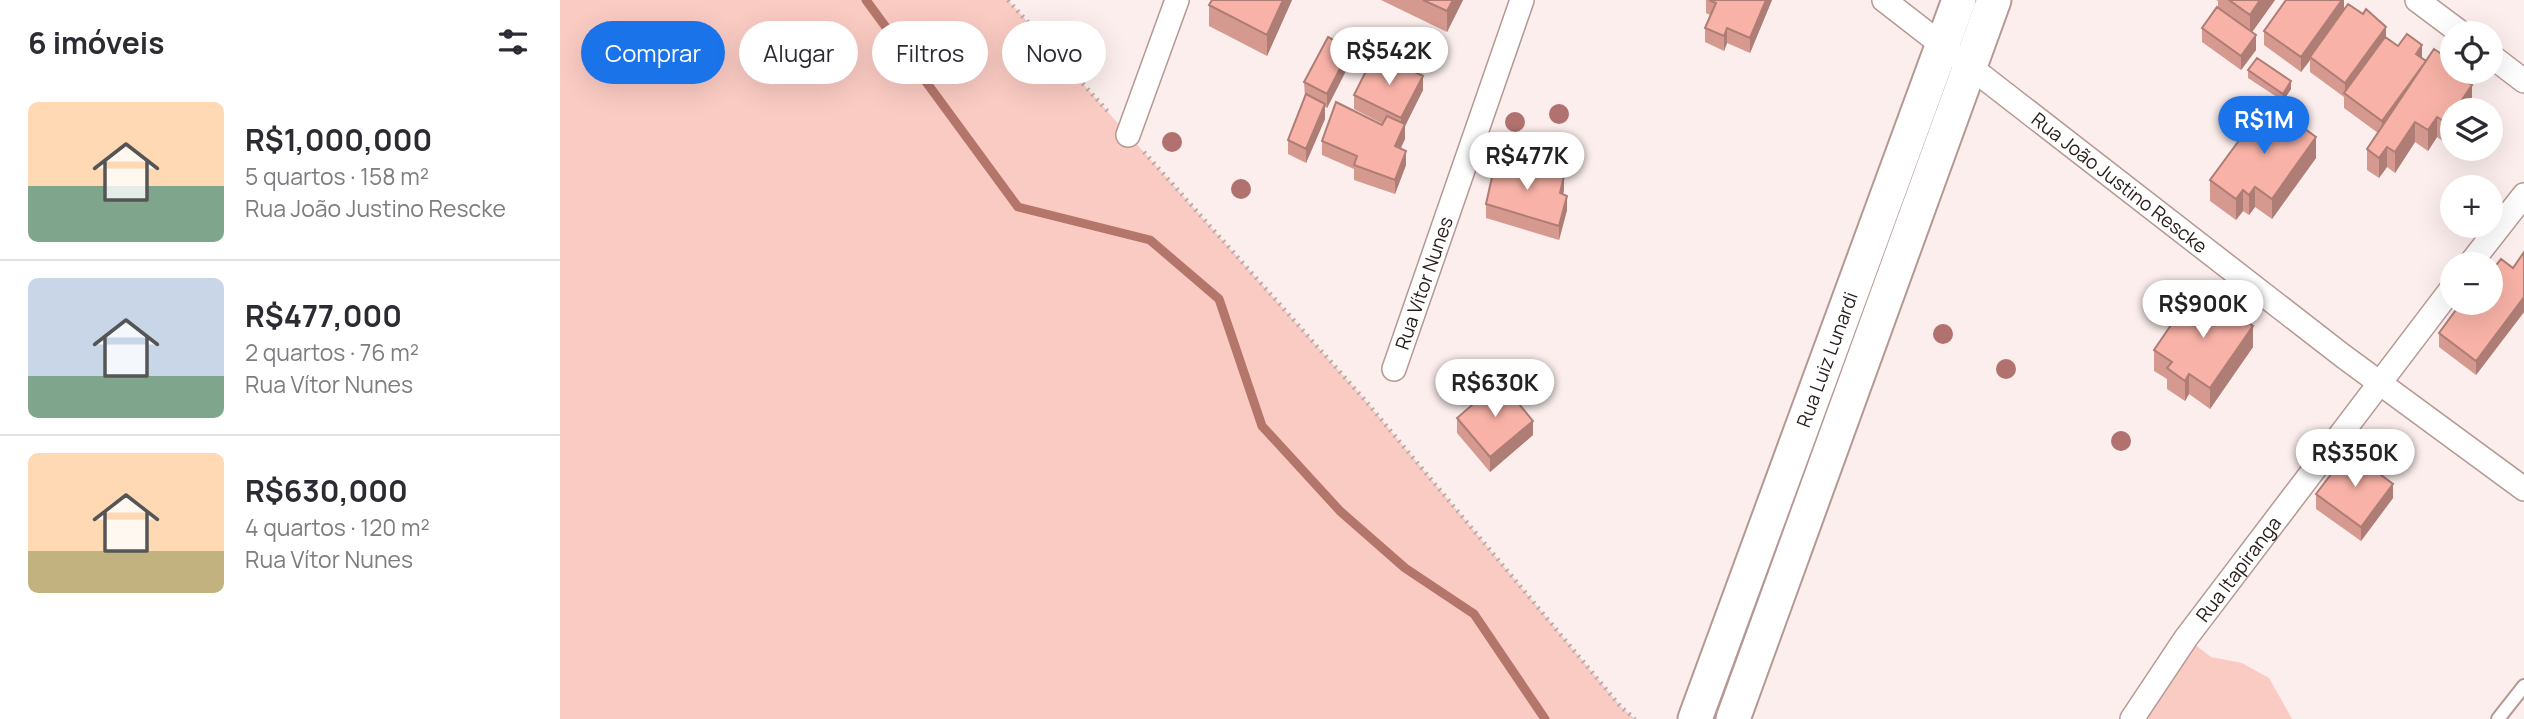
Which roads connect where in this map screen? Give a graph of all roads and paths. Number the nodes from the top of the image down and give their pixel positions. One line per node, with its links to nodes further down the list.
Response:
1 (1008, 0): 13 (path)
2 (1177, 0): 13 (street)
3 (1522, 0): 17 (street, Rua Vítor Nunes)
4 (1884, 0): 9 (street, Rua João Justino Rescke)
5 (1959, 0): 9 (street, Rua Luiz Lunardi)
6 (1994, 0): 11 (street, Rua Luiz Lunardi)
7 (2417, 0): 8 (street)
8 (2445, 21)
9 (1942, 45): 11 (street, Rua João Justino Rescke); 22 (street, Rua Luiz Lunardi)
10 (2503, 65): 12 (street)
11 (1969, 67): 18 (street, Rua João Justino Rescke); 23 (street, Rua Luiz Lunardi)
12 (2524, 81)
13 (1128, 135): 21 (path)
14 (2524, 195): 15 (street)
15 (2479, 252)
16 (2440, 304): 18 (street, Rua Itapiranga)
17 (1394, 369)
18 (2379, 383): 19 (street, Rua João Justino Rescke); 24 (street, Rua Itapiranga)
19 (2524, 489)
20 (2524, 686): 25 (lane)
21 (1635, 719)
22 (1695, 719)
23 (1733, 719)
24 (2132, 719)
25 (2498, 719)

